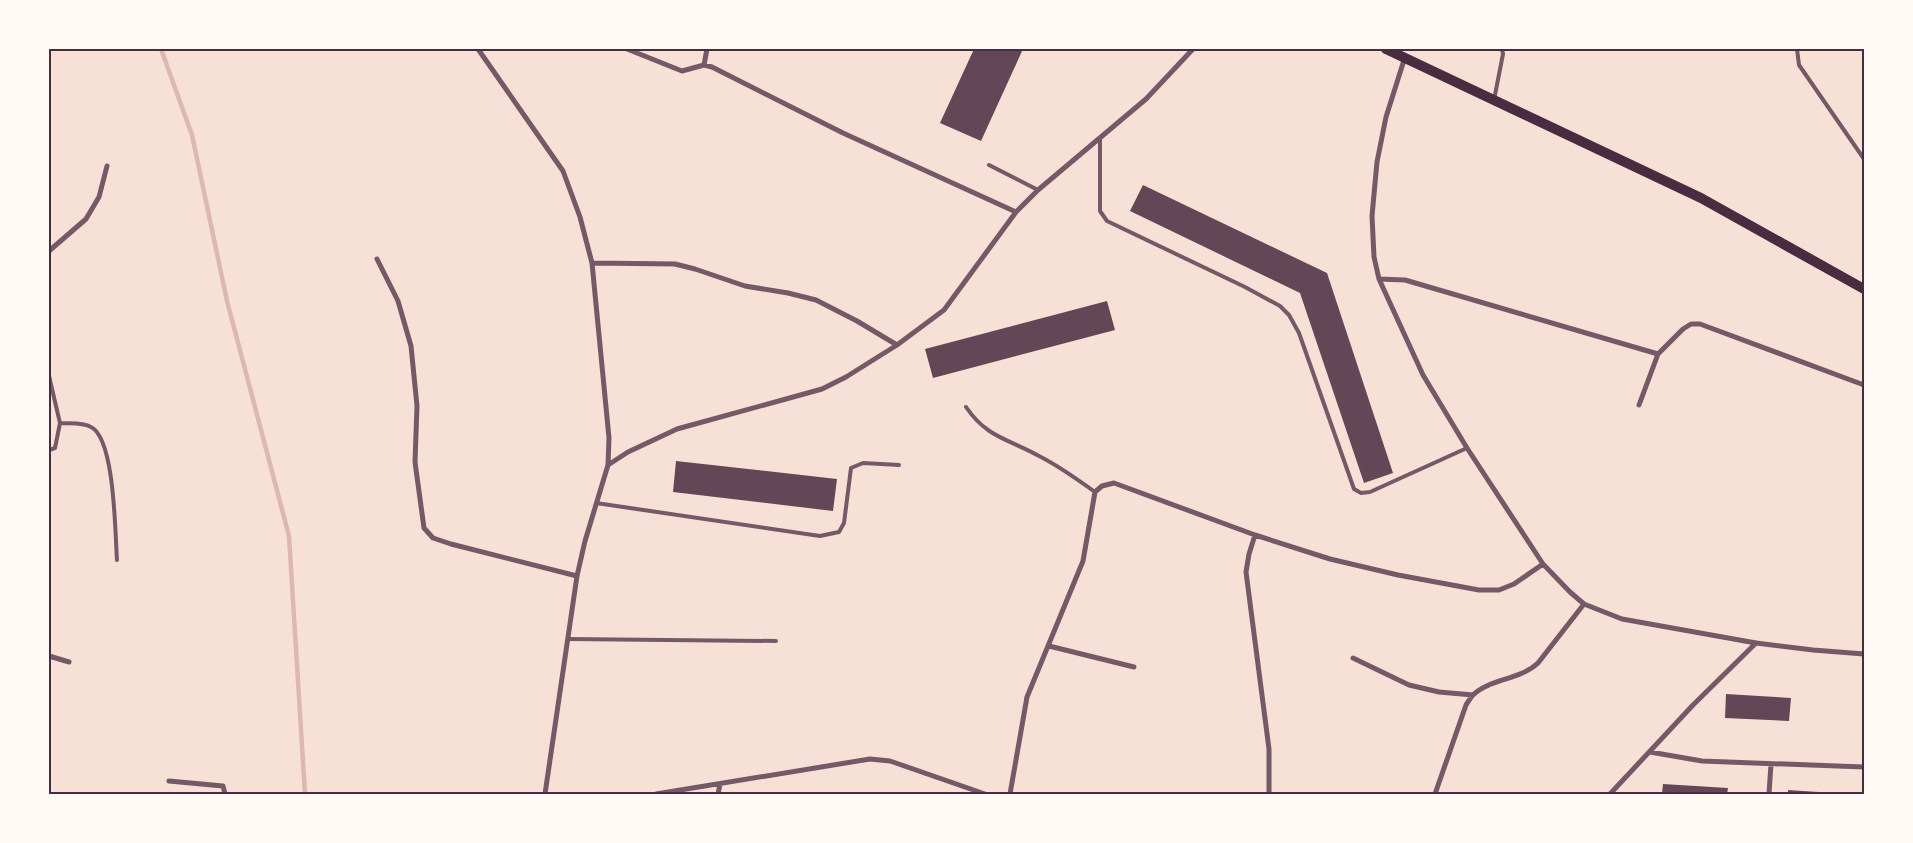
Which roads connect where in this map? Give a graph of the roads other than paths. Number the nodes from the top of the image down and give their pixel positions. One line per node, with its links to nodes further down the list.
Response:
1 (478, 49): 19 (street)
2 (627, 49): 9 (street)
3 (707, 49): 9 (street)
4 (1193, 49): 11 (street)
5 (1388, 49): 8 (main road)
6 (1502, 49): 10 (lane)
7 (1797, 49): 12 (lane)
8 (1405, 58): 10 (main road); 20 (street)
9 (704, 65): 16 (street)
10 (1494, 100): 21 (main road)
11 (1100, 138): 15 (street); 29 (lane)
12 (1864, 159)
13 (989, 165): 15 (lane)
14 (107, 166): 17 (street)
15 (1038, 190): 16 (street)
16 (1016, 212): 22 (street)
17 (49, 251)
18 (377, 259): 38 (street)
19 (592, 263): 22 (street); 31 (street)
20 (1379, 279): 23 (street); 29 (street)
21 (1864, 289)
22 (897, 345): 31 (street)
23 (1658, 354): 25 (street); 26 (street)
24 (49, 376): 28 (lane)
25 (1864, 385)
26 (1639, 405)
27 (966, 407): 33 (lane)
28 (60, 423): 30 (lane); 36 (lane)
29 (1467, 448): 37 (street)
30 (49, 450)
31 (608, 465): 34 (street)
32 (899, 465): 34 (lane)
33 (1095, 492): 35 (street); 43 (street)
34 (596, 503): 38 (street)
35 (1256, 535): 37 (street); 61 (street)
36 (117, 560)
37 (1543, 564): 39 (street)
38 (578, 576): 40 (street)
39 (1584, 604): 42 (street); 49 (street)
40 (568, 639): 41 (lane); 56 (street)
41 (776, 642)
42 (1756, 643): 44 (street); 50 (street)
43 (1049, 646): 48 (street); 60 (street)
44 (1864, 654)
45 (49, 656): 47 (street)
46 (1352, 658): 49 (street)
47 (69, 662)
48 (1134, 667)
49 (1473, 695): 62 (street)
50 (1650, 752): 51 (street); 63 (street)
51 (1771, 764): 52 (street); 64 (street)
52 (1864, 767)
53 (168, 781): 55 (street)
54 (720, 784): 57 (street); 58 (street); 59 (street)
55 (225, 794)
56 (545, 794)
57 (656, 794)
58 (718, 794)
59 (985, 794)
60 (1010, 794)
61 (1269, 794)
62 (1435, 794)
63 (1610, 794)
64 (1769, 794)

